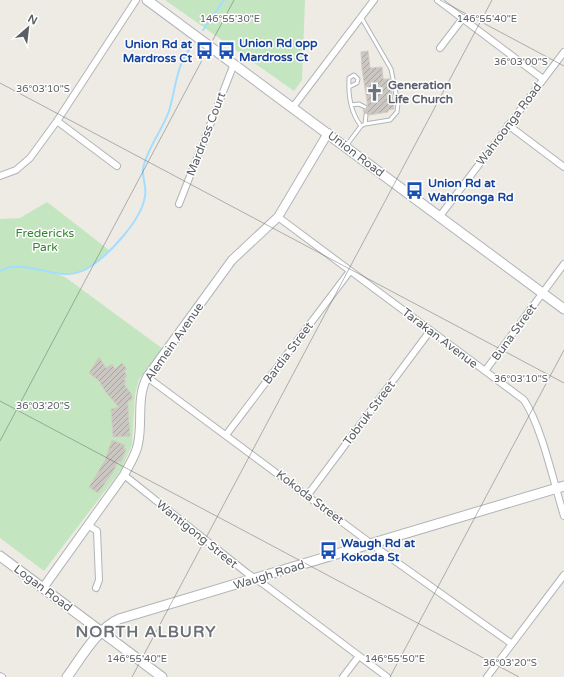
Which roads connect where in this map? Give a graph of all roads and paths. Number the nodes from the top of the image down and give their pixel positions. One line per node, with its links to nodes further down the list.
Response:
1 (136, 0): 16 (street)
2 (147, 0): 9 (main road, Union Road)
3 (374, 0): 5 (street)
4 (438, 0): 6 (street)
5 (361, 17): 13 (street); 17 (lane)
6 (463, 18): 7 (street); 10 (street)
7 (440, 48)
8 (564, 52): 10 (street, Wahroonga Road)
9 (234, 64): 13 (main road, Union Road); 25 (street, Mardross Court)
10 (543, 79): 18 (street, Wahroonga Road)
11 (349, 87): 12 (lane)
12 (351, 105): 14 (lane); 19 (lane)
13 (293, 107): 20 (main road, Union Road)
14 (365, 107)
15 (366, 115): 17 (lane)
16 (57, 121): 22 (street); 24 (street)
17 (365, 124): 19 (lane)
18 (508, 125): 23 (street); 26 (street, Wahroonga Road)
19 (361, 126): 21 (lane)
20 (328, 133): 21 (main road, Union Road); 27 (street, Alemein Avenue)
21 (346, 146): 26 (main road, Union Road)
22 (118, 166)
23 (564, 167)
24 (0, 176)
25 (179, 204)
26 (440, 216): 30 (main road, Union Road)
27 (278, 217): 29 (street, Tarakan Avenue); 34 (street, Alemein Avenue)
28 (564, 264): 30 (street, Buna Street)
29 (350, 271): 32 (street, Tarakan Avenue); 35 (street, Bardia Street)
30 (542, 293): 31 (main road, Union Road); 33 (street, Buna Street)
31 (564, 309)
32 (430, 331): 33 (street, Tarakan Avenue); 38 (street, Tobruk Street)
33 (485, 371): 37 (street, Tarakan Avenue)
34 (147, 377): 35 (street, Kokoda Street); 36 (street, Alemein Avenue)
35 (226, 435): 38 (street, Kokoda Street)
36 (124, 475): 40 (street, Alemein Avenue); 44 (street, Wantigong Street)
37 (560, 487): 39 (street, Tarakan Avenue); 41 (main road, Waugh Road)
38 (307, 496): 41 (street, Kokoda Street)
39 (564, 516)
40 (88, 525): 45 (street, Alemein Avenue); 46 (street)
41 (372, 544): 44 (main road, Waugh Road); 48 (street, Kokoda Street)
42 (0, 556): 45 (main road, Logan Road)
43 (564, 575): 48 (street)
44 (256, 579): 47 (main road, Waugh Road); 49 (street, Wantigong Street)
45 (43, 588): 47 (main road, Logan Road)
46 (96, 588)
47 (102, 632): 50 (main road, Waugh Road); 51 (main road, Logan Road)
48 (512, 644): 54 (street)
49 (359, 656): 52 (street); 53 (street, Wantigong Street)
50 (67, 677)
51 (162, 677)
52 (342, 677)
53 (387, 677)
54 (488, 677)

